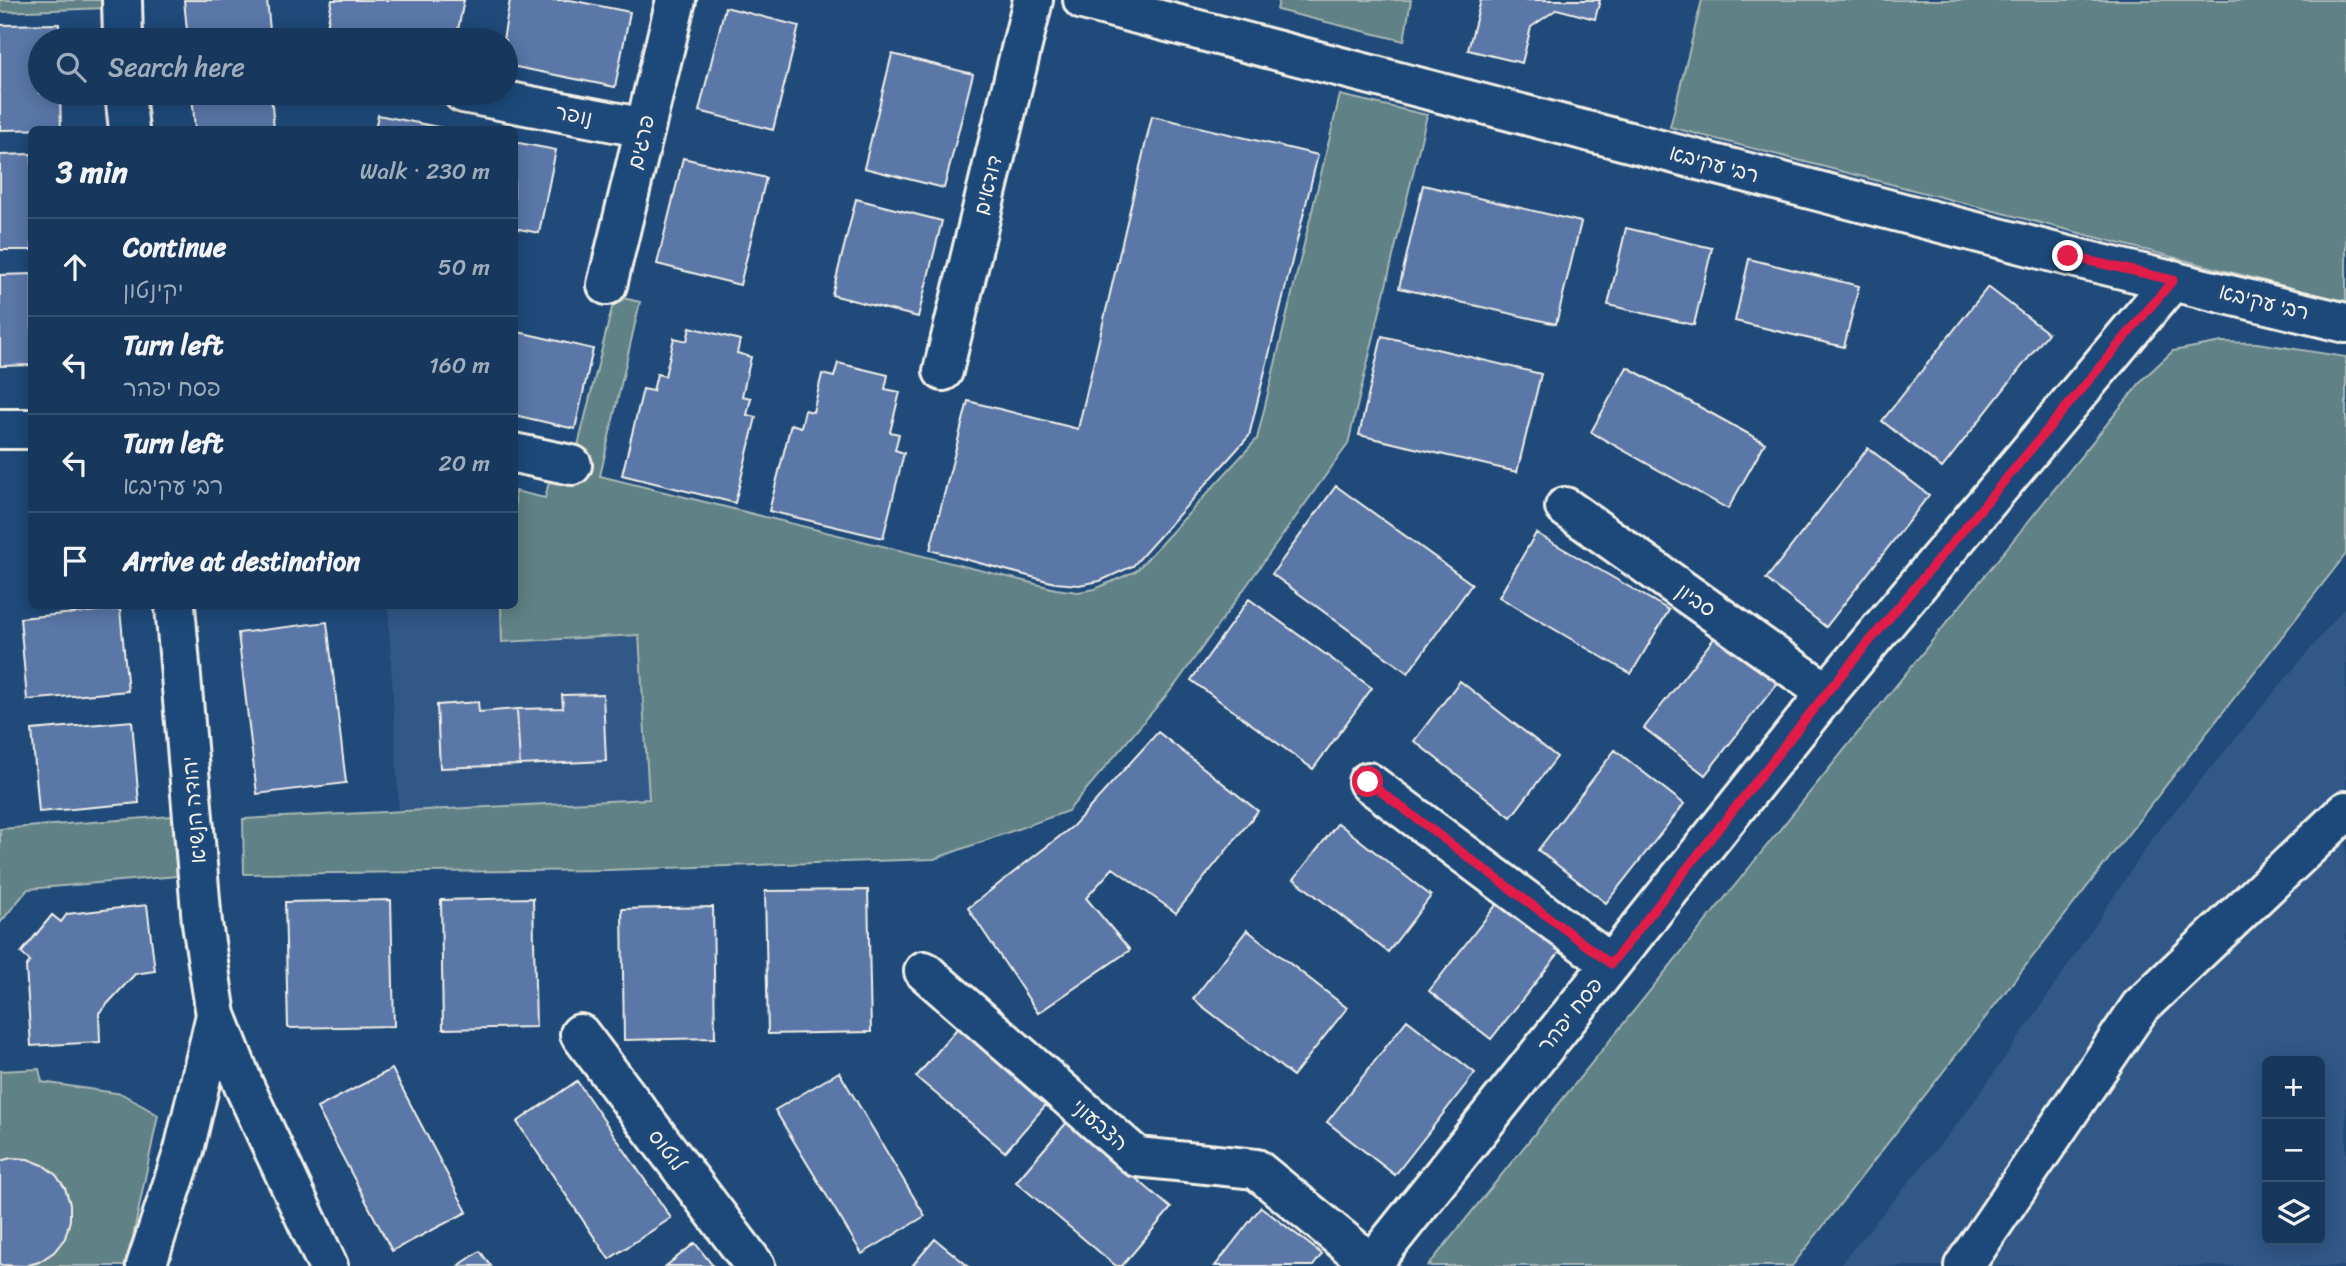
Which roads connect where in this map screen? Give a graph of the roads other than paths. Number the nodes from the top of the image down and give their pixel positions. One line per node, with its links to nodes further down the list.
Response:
1 (122, 0): 5 (street)
2 (676, 0): 9 (street, פרגים)
3 (1033, 0): 13 (street, דודאים)
4 (1083, 0): 10 (street, רבי עקיבא)
5 (123, 28)
6 (518, 104): 9 (street, נופר)
7 (126, 105): 8 (street)
8 (129, 126)
9 (645, 128): 11 (street, פרגים)
10 (2173, 280): 12 (street, רבי עקיבא); 20 (street, פסח יפהר)
11 (607, 285)
12 (2346, 323)
13 (943, 370)
14 (0, 429): 15 (street)
15 (28, 429)
16 (518, 454): 17 (street)
17 (572, 465)
18 (1565, 508): 20 (street, סביון)
19 (176, 609): 25 (street, יהודה הנשיא)
20 (1827, 692): 23 (street, פסח יפהר)
21 (1368, 782): 23 (street)
22 (2346, 811): 31 (street)
23 (1611, 964): 27 (street, פסח יפהר)
24 (923, 971): 27 (street, הצבעוני)
25 (216, 1015): 28 (street, יהודה הנשיא); 29 (street, יהודה הנשיא)
26 (580, 1034): 30 (street, לוטוס)
27 (1371, 1265)
28 (146, 1266)
29 (328, 1266)
30 (755, 1266)
31 (1964, 1266)

